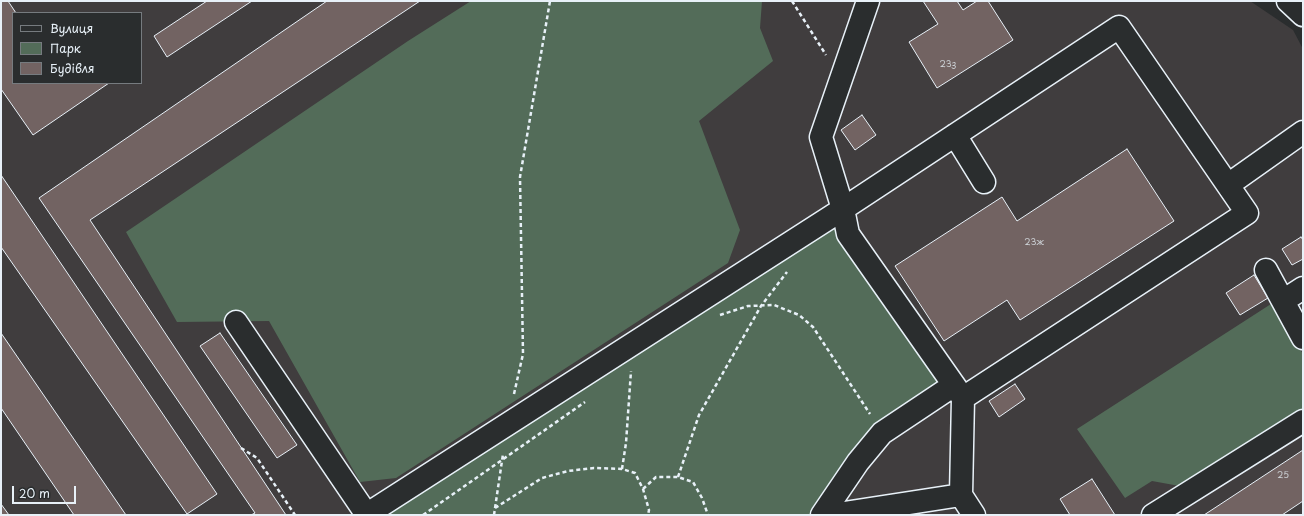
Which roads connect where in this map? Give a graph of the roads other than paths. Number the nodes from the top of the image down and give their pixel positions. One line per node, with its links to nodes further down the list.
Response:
1 (868, 1): 8 (street)
2 (1288, 1): 3 (street)
3 (1303, 15)
4 (1303, 132): 7 (street)
5 (955, 135): 6 (street); 7 (street); 8 (street)
6 (984, 182)
7 (1228, 185): 14 (street)
8 (843, 210): 14 (street); 17 (street)
9 (1266, 270): 11 (street)
10 (1303, 288): 11 (street)
11 (1282, 301): 13 (street)
12 (236, 322): 17 (street)
13 (1303, 338)
14 (959, 392): 16 (street); 18 (street)
15 (1303, 422): 21 (street)
16 (961, 495): 19 (street); 20 (street)
17 (367, 515)
18 (822, 515)
19 (831, 515)
20 (974, 515)
21 (1153, 515)

